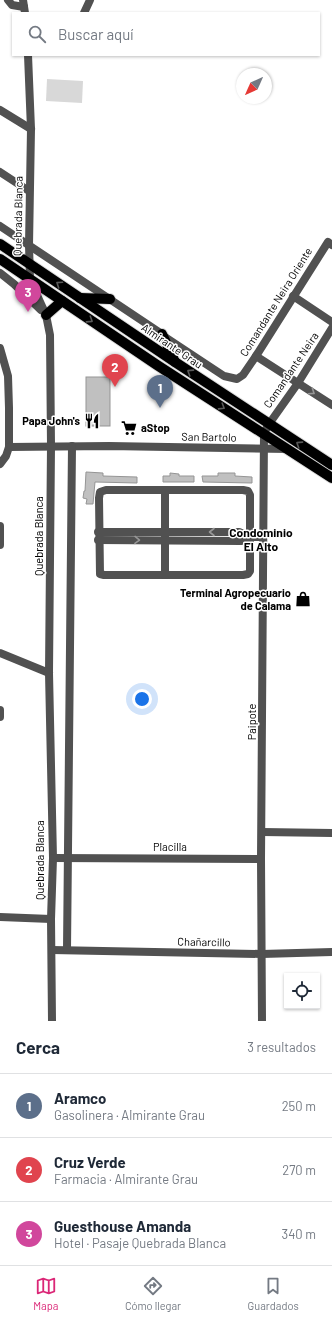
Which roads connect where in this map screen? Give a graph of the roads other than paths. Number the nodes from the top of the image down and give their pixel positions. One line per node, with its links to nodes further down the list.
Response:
1 (8, 0): 3 (street)
2 (90, 0): 4 (street)
3 (24, 7)
4 (84, 12)
5 (28, 56): 7 (street, Quebrada Blanca)
6 (0, 110): 7 (street)
7 (31, 129): 9 (street, Quebrada Blanca)
8 (0, 172): 9 (street)
9 (29, 191): 13 (street, Quebrada Blanca)
10 (0, 226): 13 (street, Almirante Grau)
11 (330, 243): 18 (street, Comandante Neira Oriente)
12 (0, 244): 15 (main road, Almirante Grau)
13 (29, 245): 15 (street, Quebrada Blanca); 20 (street, Almirante Grau)
14 (0, 259): 17 (main road, Almirante Grau)
15 (29, 264): 17 (street, Quebrada Blanca); 19 (main road, Almirante Grau, one-way to 15)
16 (0, 274): 22 (street)
17 (30, 279): 21 (main road, Almirante Grau); 22 (street, Quebrada Blanca)
18 (293, 296): 23 (street); 27 (street, Comandante Neira Oriente)
19 (80, 298): 20 (main road); 28 (main road, Almirante Grau)
20 (110, 299): 25 (street, Almirante Grau)
21 (62, 301): 22 (main road); 35 (main road, Almirante Grau, one-way to 35)
22 (46, 316): 36 (street, Quebrada Blanca)
23 (332, 322)
24 (332, 328): 30 (street, Comandante Neira)
25 (162, 334): 28 (main road); 29 (street, Almirante Grau)
26 (0, 348): 33 (street)
27 (256, 356): 29 (street, Comandante Neira Oriente); 30 (street)
28 (175, 362): 34 (main road, Almirante Grau, one-way to 28)
29 (243, 375)
30 (298, 383): 31 (street, one-way to 31); 34 (street, Comandante Neira)
31 (332, 405)
32 (0, 408): 33 (street)
33 (9, 408): 38 (street)
34 (269, 424): 35 (street, Paipote); 42 (main road, Almirante Grau, one-way to 34)
35 (264, 433): 39 (street, Paipote); 40 (main road, Almirante Grau)
36 (51, 446): 37 (street, San Bartolo); 38 (street, San Bartolo); 53 (street, Quebrada Blanca)
37 (72, 446): 39 (street, San Bartolo); 59 (street)
38 (9, 447): 41 (street)
39 (264, 449): 40 (street, San Bartolo); 48 (street, Paipote)
40 (288, 449): 43 (main road, Almirante Grau)
41 (0, 464)
42 (332, 465)
43 (332, 478)
44 (165, 490): 46 (street); 47 (street); 49 (street)
45 (0, 526): 50 (street)
46 (98, 536): 47 (street); 51 (street)
47 (165, 536): 49 (street); 51 (street)
48 (264, 536): 49 (street); 56 (street, Paipote)
49 (250, 537): 51 (street)
50 (0, 545)
51 (165, 575)
52 (0, 653): 53 (street)
53 (49, 673): 58 (street, Quebrada Blanca)
54 (0, 710): 55 (street)
55 (0, 717)
56 (262, 832): 57 (street); 60 (street, Paipote)
57 (332, 833)
58 (53, 858): 59 (street, Placilla); 62 (street, Quebrada Blanca)
59 (68, 858): 60 (street, Placilla); 64 (street)
60 (261, 859): 66 (street, Paipote)
61 (0, 917): 62 (street)
62 (51, 918): 63 (street, Quebrada Blanca)
63 (52, 950): 64 (street, Chañarcillo); 67 (street, Quebrada Blanca)
64 (72, 950): 66 (street, Chañarcillo)
65 (332, 952): 66 (street, Chañarcillo)
66 (262, 954): 68 (street, Paipote)
67 (52, 1021)
68 (262, 1021)

